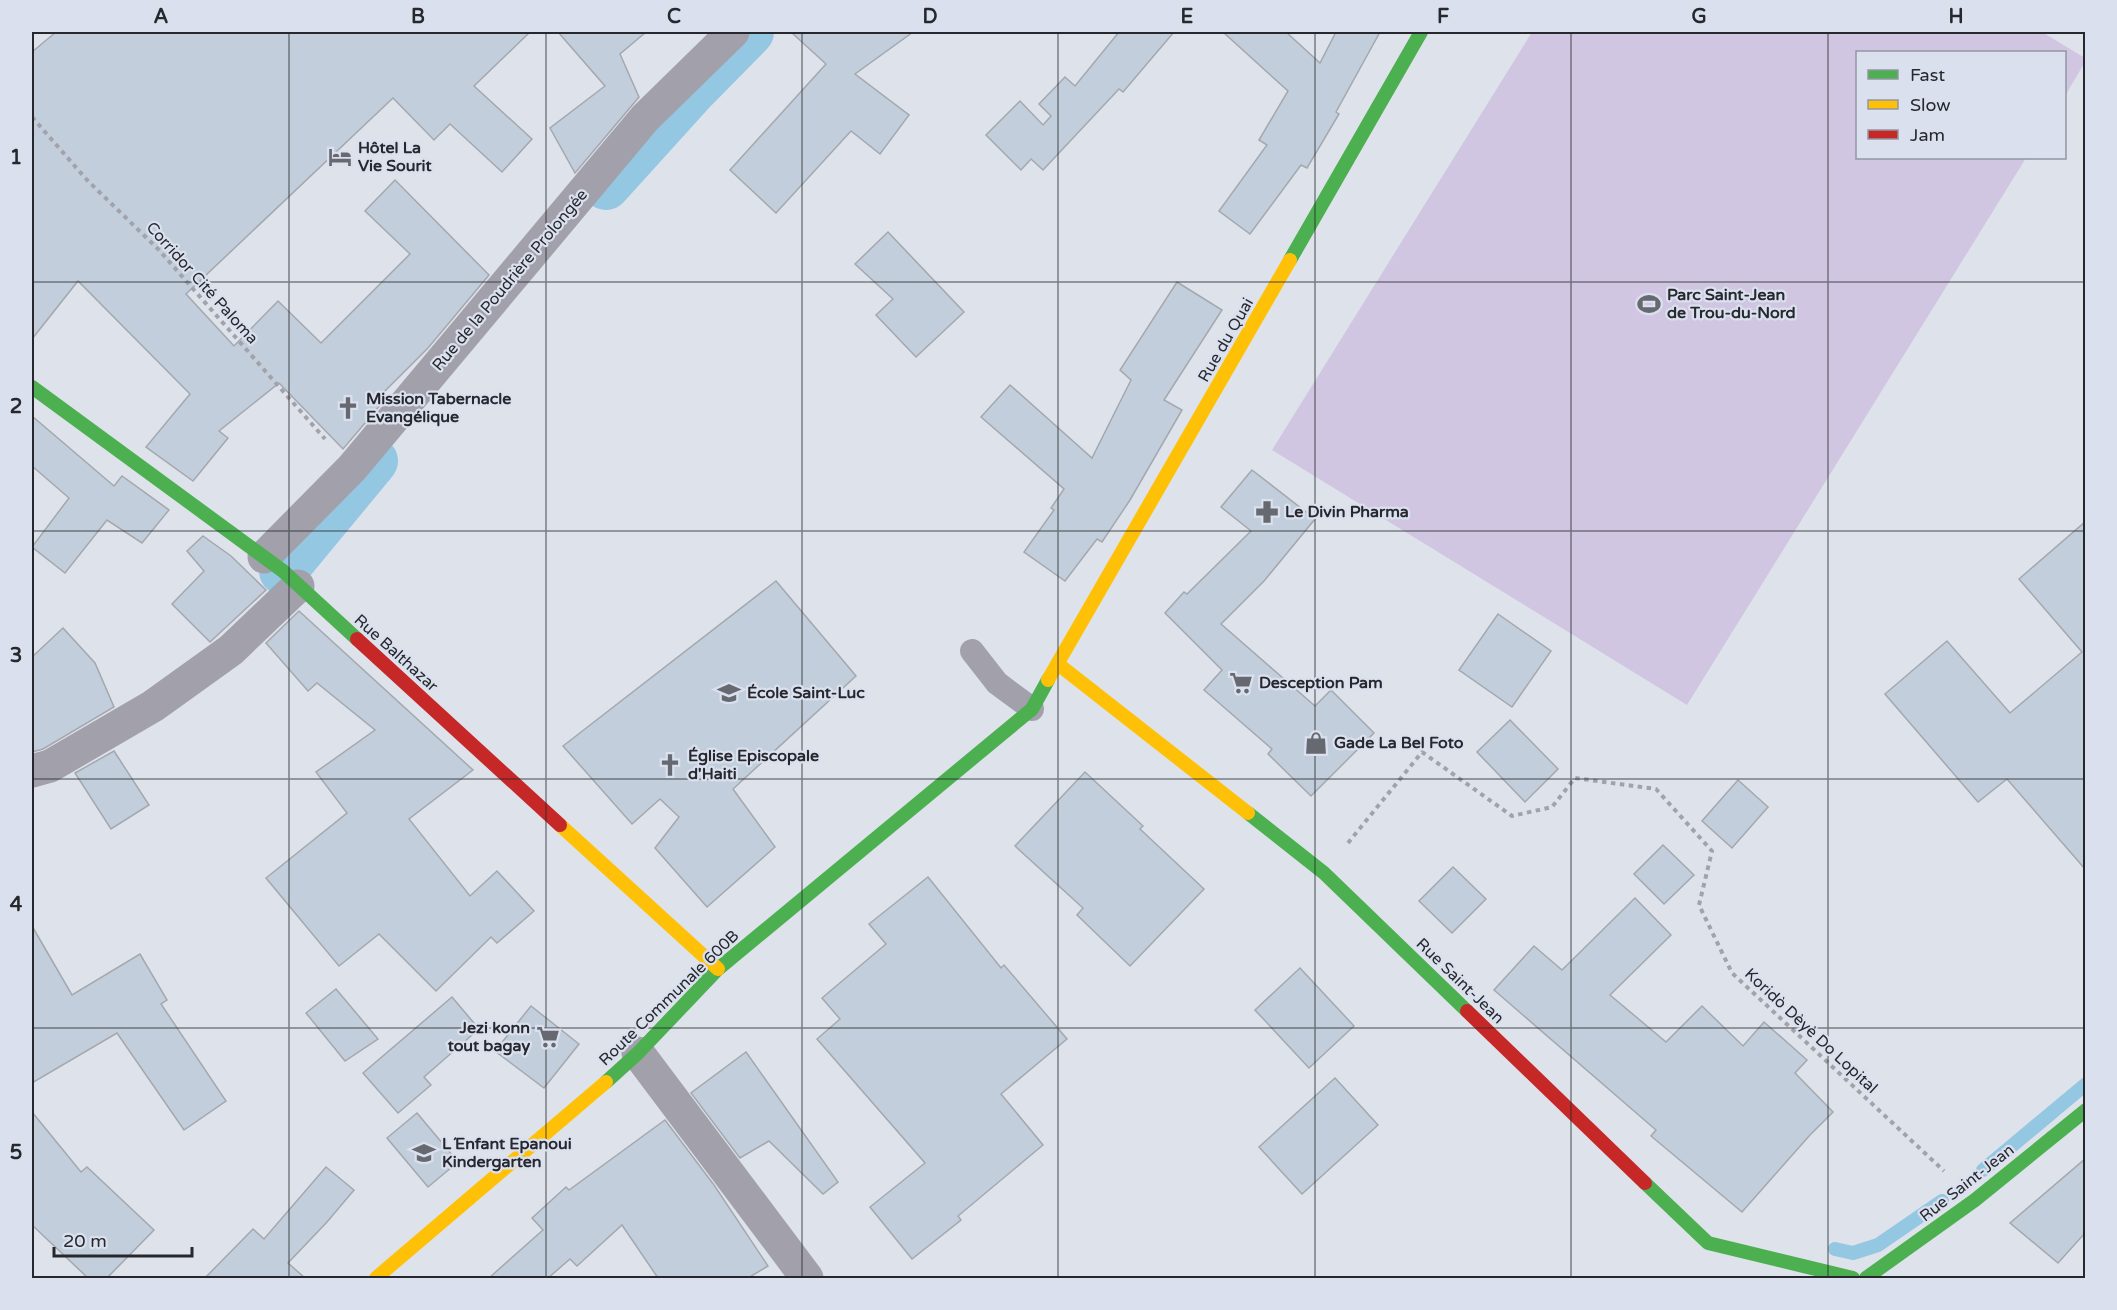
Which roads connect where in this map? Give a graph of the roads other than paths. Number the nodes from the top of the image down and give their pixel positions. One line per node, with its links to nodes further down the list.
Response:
1 (733, 32): 4 (street, Rue de la Poudrière Prolongée)
2 (1421, 32): 7 (street, Rue du Quai)
3 (32, 387): 4 (street, Rue Balthazar)
4 (264, 557): 5 (street, Rue Balthazar)
5 (298, 586): 9 (street); 10 (street, Rue Balthazar)
6 (972, 651): 8 (lane)
7 (1058, 664): 8 (street, Route Communale 600B); 15 (street, Rue Saint-Jean)
8 (1032, 709): 10 (street, Route Communale 600B)
9 (32, 771)
10 (718, 969): 11 (street, Route Communale 600B)
11 (638, 1053): 13 (street, Route Communale 600B); 14 (street)
12 (2085, 1110): 16 (street, Rue Saint-Jean)
13 (376, 1278)
14 (807, 1278)
15 (1853, 1278)
16 (1866, 1278)

